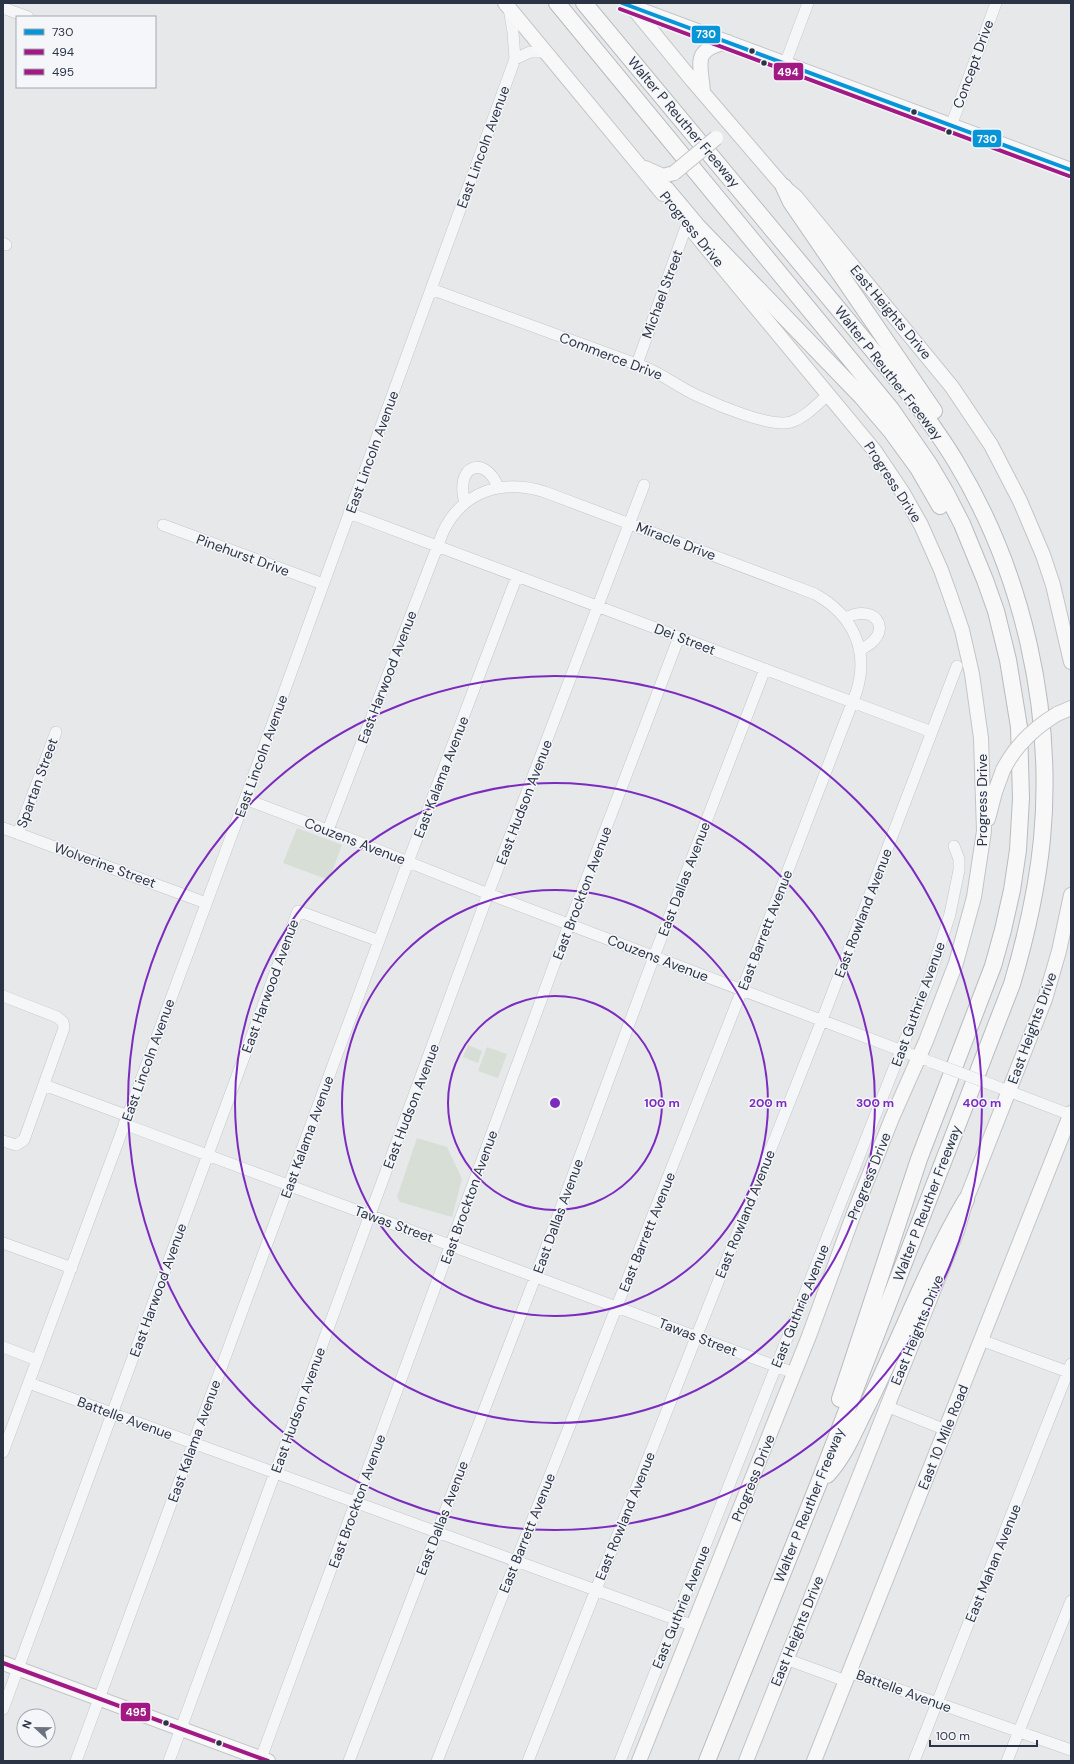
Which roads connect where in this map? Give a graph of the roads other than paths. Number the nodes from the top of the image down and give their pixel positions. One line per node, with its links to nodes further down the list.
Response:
1 (556, 3): 32 (highway, Walter P Reuther Freeway)
2 (584, 3): 34 (highway, Walter P Reuther Freeway)
3 (808, 3): 12 (street)
4 (996, 3): 15 (street, Concept Drive)
5 (628, 4): 9 (main road); 13 (main road, East Heights Drive)
6 (507, 5): 10 (main road, Progress Drive); 11 (street, East Lincoln Avenue)
7 (3, 8): 8 (street)
8 (25, 16)
9 (728, 42): 12 (main road); 13 (main road)
10 (546, 52): 11 (street); 16 (main road, Progress Drive)
11 (515, 59): 21 (street, East Lincoln Avenue)
12 (785, 64): 15 (main road)
13 (704, 94): 14 (main road, East Heights Drive)
14 (732, 124): 16 (main road, bridge); 19 (main road, East Heights Drive)
15 (951, 126): 17 (main road)
16 (642, 166): 18 (main road, Progress Drive)
17 (1071, 170)
18 (657, 185): 20 (main road, Progress Drive); 32 (highway)
19 (784, 187): 34 (highway); 39 (main road, East Heights Drive)
20 (687, 224): 22 (street, Michael Street); 23 (main road, Progress Drive)
21 (431, 288): 22 (street, Commerce Drive); 27 (street, East Lincoln Avenue)
22 (636, 364): 23 (street, Commerce Drive)
23 (828, 395): 49 (main road, Progress Drive)
24 (644, 484): 28 (street, East Hudson Avenue)
25 (498, 487): 26 (street, Miracle Drive); 26 (street); 28 (street, Miracle Drive)
26 (464, 503): 30 (street, Miracle Drive)
27 (349, 513): 30 (street, Dei Street); 33 (street, East Lincoln Avenue)
28 (629, 524): 35 (street, East Hudson Avenue); 36 (street, Miracle Drive)
29 (163, 525): 33 (street, Pinehurst Drive)
30 (437, 546): 31 (street, Dei Street); 48 (street, East Harwood Avenue)
31 (517, 576): 35 (street, Dei Street); 52 (street, East Kalama Avenue)
32 (985, 580): 97 (highway, Walter P Reuther Freeway)
33 (324, 584): 46 (street, East Lincoln Avenue)
34 (1016, 597): 94 (highway, Walter P Reuther Freeway)
35 (598, 607): 37 (street, Dei Street); 53 (street, East Hudson Avenue)
36 (845, 618): 38 (street, Miracle Drive); 38 (street)
37 (679, 637): 41 (street, Dei Street); 56 (street, East Brockton Avenue)
38 (859, 650): 42 (street, Miracle Drive)
39 (1071, 662)
40 (957, 666): 45 (street, East Rowland Avenue)
41 (765, 669): 42 (street, Dei Street); 59 (street, East Dallas Avenue)
42 (852, 702): 45 (street, Dei Street); 60 (street, East Barrett Avenue)
43 (1071, 708): 49 (main road, bridge)
44 (56, 732): 50 (street, Spartan Street)
45 (932, 732): 63 (street, East Rowland Avenue)
46 (245, 799): 48 (street, Couzens Avenue); 55 (street, East Lincoln Avenue)
47 (3, 828): 50 (street, Wolverine Street)
48 (328, 830): 52 (street, Couzens Avenue)
49 (984, 831): 65 (main road, Progress Drive)
50 (18, 834): 55 (street, Wolverine Street)
51 (954, 846): 64 (street, East Guthrie Avenue)
52 (408, 862): 53 (street, Couzens Avenue); 57 (street, East Kalama Avenue)
53 (488, 894): 56 (street, Couzens Avenue); 74 (street, East Hudson Avenue)
54 (1071, 895): 62 (main road, East Heights Drive)
55 (206, 903): 69 (street, East Lincoln Avenue)
56 (570, 924): 59 (street, Couzens Avenue); 76 (street, East Brockton Avenue)
57 (379, 941): 71 (street, East Harwood Avenue); 72 (street, East Kalama Avenue)
58 (1071, 942): 62 (main road)
59 (655, 956): 60 (street, Couzens Avenue); 78 (street, East Dallas Avenue)
60 (742, 990): 63 (street, Couzens Avenue); 79 (street, East Barrett Avenue)
61 (3, 996): 66 (street)
62 (1045, 1000): 67 (main road, East Heights Drive)
63 (822, 1020): 64 (street, Couzens Avenue); 80 (street, East Rowland Avenue)
64 (902, 1050): 65 (street, Couzens Avenue); 84 (street, East Guthrie Avenue)
65 (924, 1059): 67 (street, Couzens Avenue, bridge); 86 (main road, Progress Drive)
66 (44, 1085): 69 (street, Tawas Street); 70 (street)
67 (1009, 1091): 68 (street, Couzens Avenue); 73 (main road, East Heights Drive)
68 (1071, 1114): 81 (main road, East 10 Mile Road)
69 (126, 1120): 71 (street, Tawas Street); 77 (street, East Lincoln Avenue)
70 (3, 1142)
71 (208, 1155): 72 (street, Tawas Street); 89 (street, East Harwood Avenue)
72 (289, 1185): 74 (street, Tawas Street); 91 (street, East Kalama Avenue)
73 (966, 1200): 88 (main road, East Heights Drive); 94 (highway)
74 (370, 1215): 76 (street, Tawas Street); 93 (street, East Hudson Avenue)
75 (3, 1242): 77 (street)
76 (451, 1245): 78 (street, Tawas Street); 95 (street, East Brockton Avenue)
77 (72, 1268): 83 (street, East Lincoln Avenue)
78 (536, 1277): 79 (street, Tawas Street); 96 (street, East Dallas Avenue)
79 (617, 1306): 80 (street, Tawas Street); 98 (street, East Barrett Avenue)
80 (697, 1336): 84 (street, Tawas Street); 99 (street, East Rowland Avenue)
81 (981, 1340): 85 (street); 90 (main road, East 10 Mile Road)
82 (3, 1347): 83 (street)
83 (37, 1360): 87 (street, East Lincoln Avenue)
84 (777, 1366): 86 (street, Tawas Street); 101 (street, East Guthrie Avenue)
85 (1070, 1370): 108 (street, East Mahan Avenue)
86 (794, 1373): 102 (main road, Progress Drive)
87 (29, 1383): 89 (street, Battelle Avenue); 92 (street, East Lincoln Avenue)
88 (886, 1406): 90 (street); 103 (main road, East Heights Drive)
89 (112, 1413): 91 (street, Battelle Avenue); 105 (street, East Harwood Avenue)
90 (946, 1430): 106 (main road, East 10 Mile Road)
91 (194, 1443): 93 (street, Battelle Avenue); 107 (street, East Kalama Avenue)
92 (3, 1451)
93 (275, 1473): 95 (street, Battelle Avenue); 110 (street, East Hudson Avenue)
94 (818, 1484): 97 (highway, Walter P Reuther Freeway)
95 (356, 1503): 96 (street, Battelle Avenue); 113 (street, East Brockton Avenue)
96 (437, 1532): 98 (street, Battelle Avenue); 116 (street, East Dallas Avenue)
97 (788, 1556): 121 (highway, Walter P Reuther Freeway)
98 (516, 1561): 99 (street, Battelle Avenue); 117 (street, East Barrett Avenue)
99 (596, 1590): 101 (street, Battelle Avenue); 118 (street, East Rowland Avenue)
100 (1071, 1601): 111 (street)
101 (676, 1619): 102 (street, Battelle Avenue); 119 (street, East Guthrie Avenue)
102 (694, 1626): 120 (main road, Progress Drive)
103 (786, 1659): 106 (street, Battelle Avenue); 122 (main road, East Heights Drive)
104 (3, 1663): 105 (main road)
105 (18, 1669): 107 (main road); 109 (street, East Harwood Avenue)
106 (848, 1676): 108 (street, Battelle Avenue); 123 (main road, East 10 Mile Road)
107 (99, 1699): 110 (main road); 114 (street, East Kalama Avenue)
108 (937, 1703): 111 (street, Battelle Avenue); 124 (street, East Mahan Avenue)
109 (3, 1709)
110 (181, 1729): 113 (main road); 115 (street, East Hudson Avenue)
111 (1019, 1732): 112 (street, Battelle Avenue); 125 (street)
112 (1071, 1750)
113 (263, 1760)
114 (76, 1761)
115 (169, 1761)
116 (349, 1761)
117 (437, 1761)
118 (528, 1761)
119 (620, 1761)
120 (639, 1761)
121 (708, 1761)
122 (746, 1761)
123 (814, 1761)
124 (914, 1761)
125 (1007, 1761)

